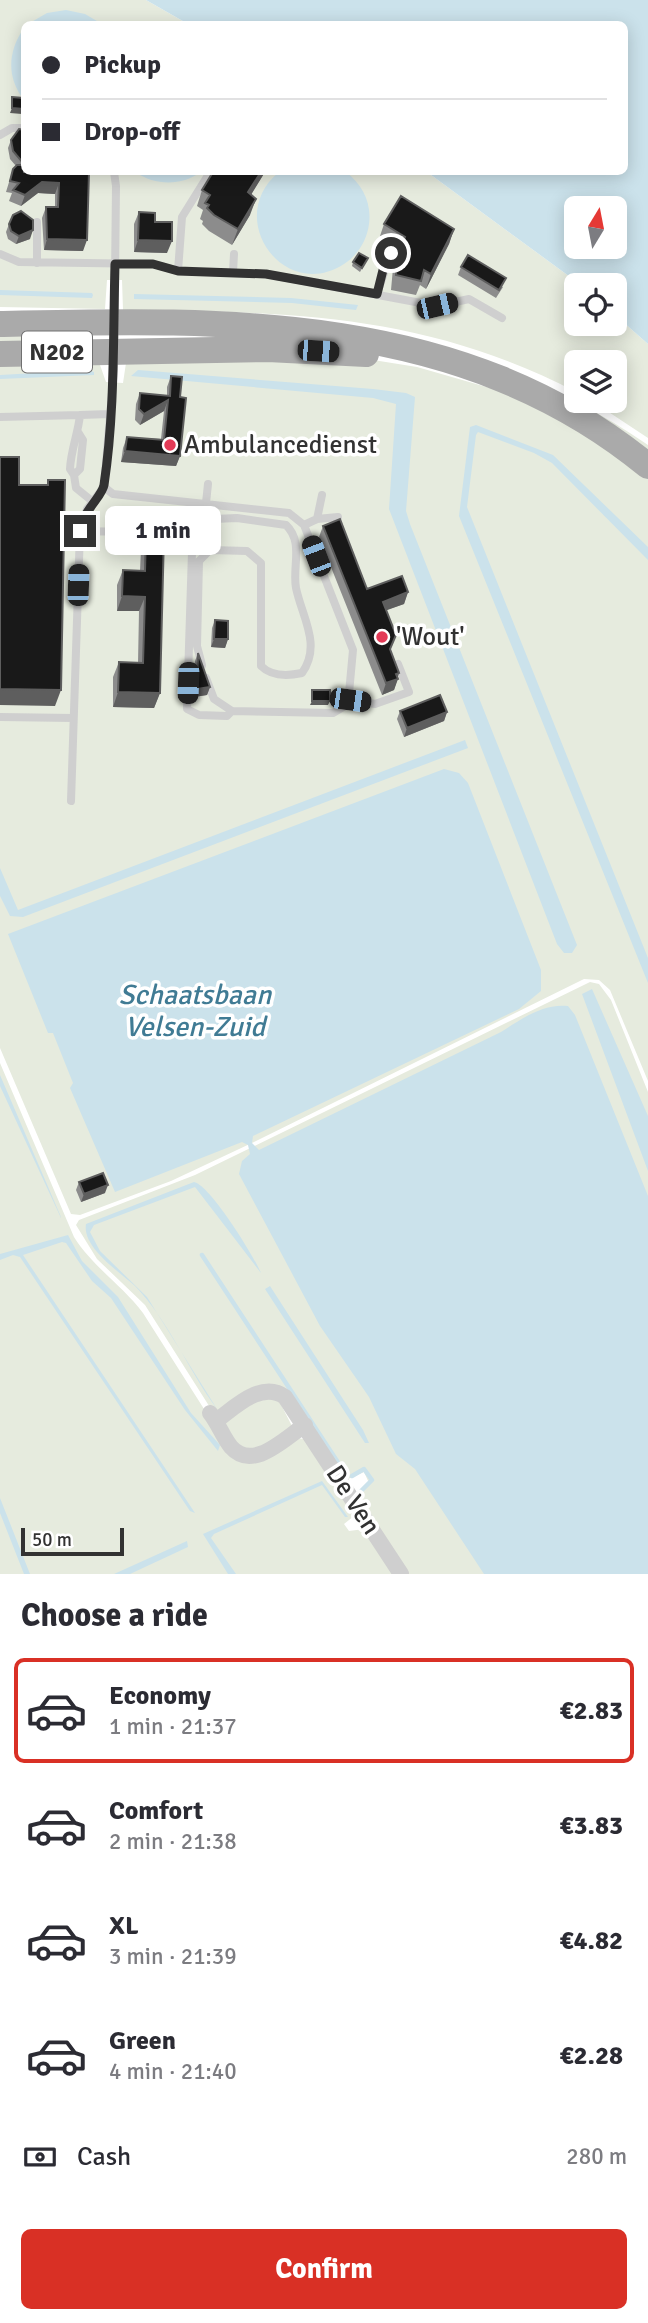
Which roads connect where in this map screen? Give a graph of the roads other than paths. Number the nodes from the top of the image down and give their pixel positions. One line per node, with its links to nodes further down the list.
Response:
1 (21, 128): 2 (lane)
2 (0, 135)
3 (114, 175): 10 (lane)
4 (208, 175): 11 (lane)
5 (37, 222): 9 (lane)
6 (391, 253): 13 (lane)
7 (0, 254): 9 (lane)
8 (234, 254): 12 (lane)
9 (37, 262): 10 (lane)
10 (115, 264): 11 (lane); 15 (lane)
11 (178, 271): 12 (lane)
12 (233, 272): 13 (lane)
13 (377, 294): 14 (lane)
14 (502, 318)
15 (113, 322): 16 (main road, N202); 17 (lane); 22 (main road, N202)
16 (0, 324)
17 (114, 351): 18 (main road, N202); 19 (lane); 22 (main road, N202)
18 (0, 354)
19 (110, 414): 20 (lane); 25 (lane)
20 (80, 415): 21 (lane); 27 (lane)
21 (0, 417)
22 (578, 419): 23 (main road, N202)
23 (648, 466)
24 (208, 484): 28 (lane)
25 (104, 487): 27 (lane); 28 (lane)
26 (322, 495): 30 (lane)
27 (92, 502): 32 (lane)
28 (206, 503): 31 (lane)
29 (338, 517): 30 (lane)
30 (317, 519): 31 (lane)
31 (304, 525): 35 (lane)
32 (80, 531): 33 (lane); 38 (lane)
33 (177, 533)
34 (398, 664): 35 (lane)
35 (350, 700): 36 (lane)
36 (232, 711): 36 (lane)
37 (0, 717): 38 (lane)
38 (74, 718): 39 (lane)
39 (71, 801)
40 (305, 1425): 40 (street, De Ven); 41 (street, De Ven)
41 (401, 1574)

